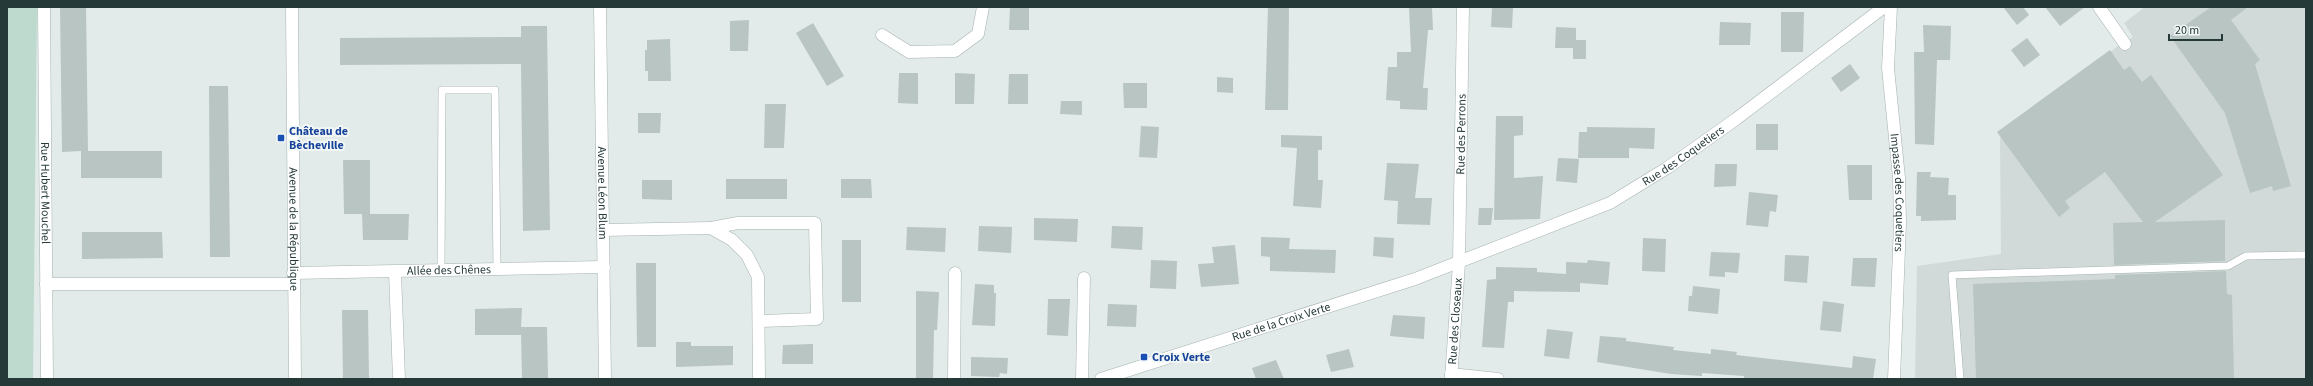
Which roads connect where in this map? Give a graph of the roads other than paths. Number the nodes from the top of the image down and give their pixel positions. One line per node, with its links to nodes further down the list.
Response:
1 (44, 7): 22 (street, Rue Hubert Mouchel)
2 (292, 7): 20 (street, Avenue de la République)
3 (600, 7): 12 (street, Avenue Léon Blum)
4 (983, 7): 9 (street)
5 (1464, 7): 14 (street, Rue des Perrons)
6 (1884, 7): 14 (street, Rue des Coquetiers)
7 (1891, 7): 34 (street, Impasse des Coquetiers)
8 (2099, 7): 10 (street)
9 (882, 35)
10 (2125, 44)
11 (711, 228): 12 (street); 23 (street); 23 (street)
12 (604, 230): 15 (street, Avenue Léon Blum)
13 (2306, 255): 35 (lane)
14 (1460, 263): 24 (street, Rue des Closeaux); 32 (street, Rue de la Croix Verte)
15 (604, 267): 16 (street, Allée des Chênes); 28 (street, Avenue Léon Blum)
16 (497, 269): 17 (street, Allée des Chênes); 17 (lane)
17 (441, 270): 18 (street, Allée des Chênes)
18 (395, 272): 20 (street, Allée des Chênes); 27 (street)
19 (955, 273): 30 (street)
20 (293, 278): 22 (street, Allée des Chênes); 26 (street, Avenue de la République)
21 (1084, 278): 31 (street)
22 (46, 284): 25 (street, Rue Hubert Mouchel)
23 (759, 321): 29 (street)
24 (1451, 376): 33 (street)
25 (48, 379)
26 (295, 379)
27 (399, 379)
28 (605, 379)
29 (758, 379)
30 (954, 379)
31 (1082, 379)
32 (1101, 379)
33 (1498, 379)
34 (1894, 379)
35 (1960, 379)

